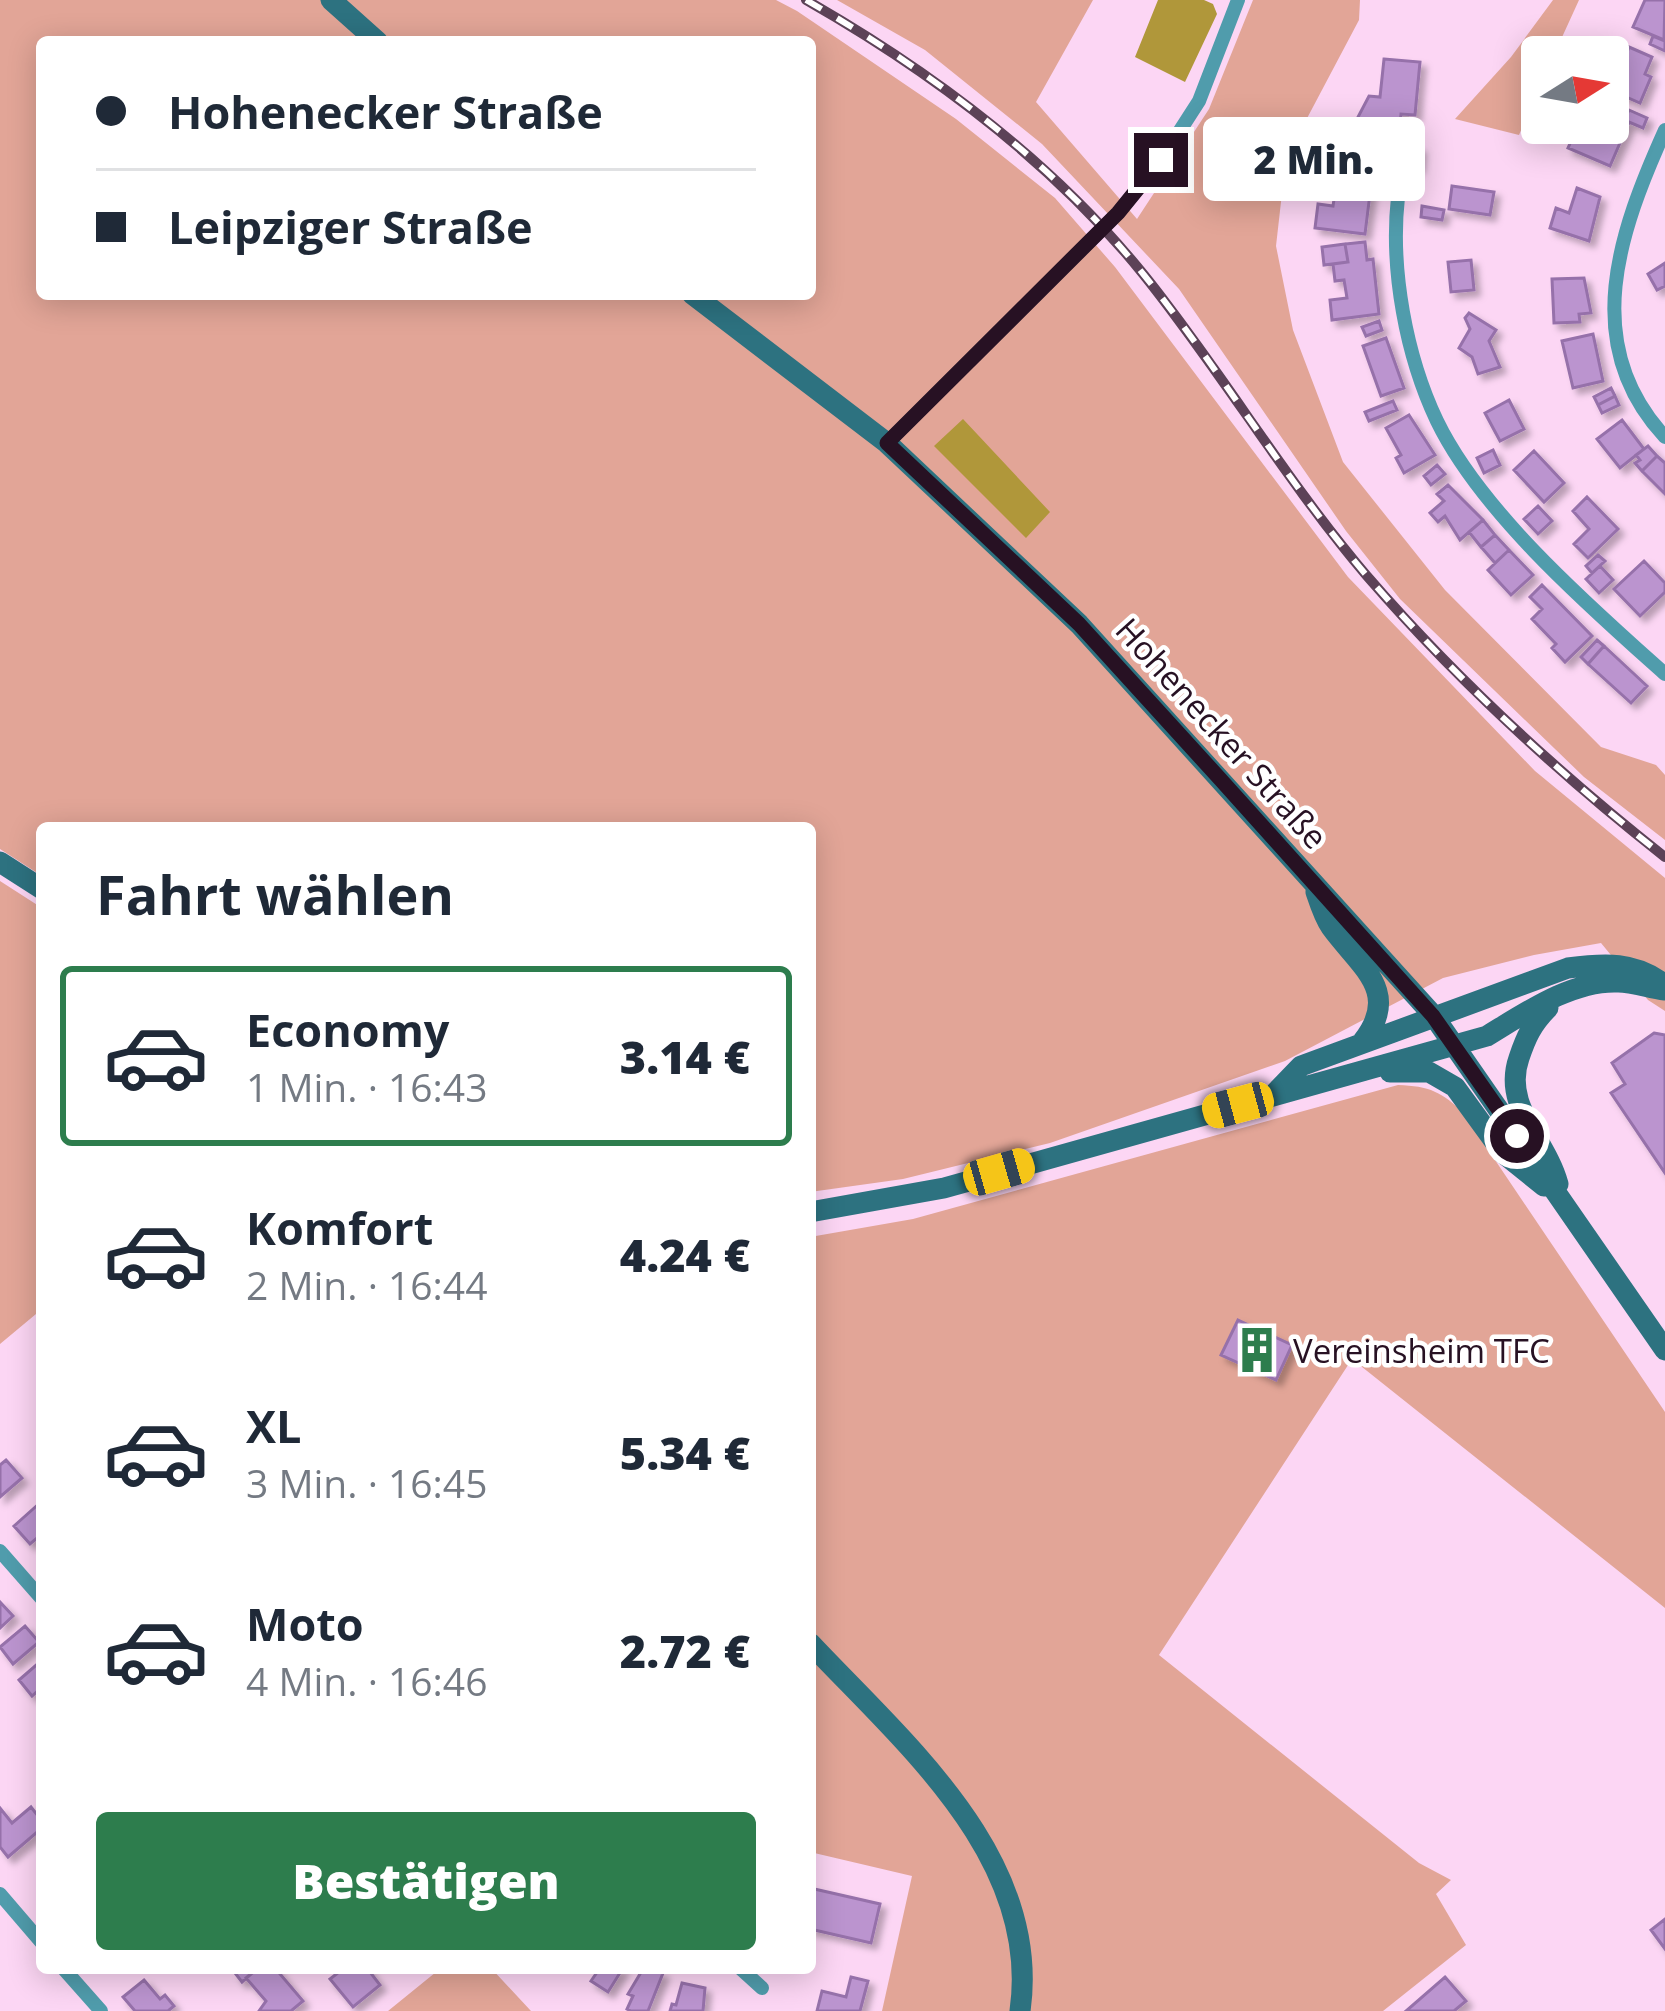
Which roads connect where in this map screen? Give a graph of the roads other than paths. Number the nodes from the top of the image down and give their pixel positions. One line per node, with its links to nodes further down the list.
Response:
1 (331, 0): 3 (street)
2 (1238, 0): 8 (street)
3 (371, 36)
4 (1665, 130): 7 (street)
5 (1398, 197): 9 (street)
6 (700, 300): 8 (street, Hohenecker Straße)
7 (1665, 437)
8 (887, 443): 11 (street, Hohenecker Straße)
9 (1665, 674)
10 (0, 862): 12 (street)
11 (1312, 880): 15 (street, Hohenecker Straße); 16 (street)
12 (36, 885)
13 (1665, 988): 14 (street); 15 (street)
14 (1559, 996): 17 (street); 20 (street)
15 (1433, 1016): 16 (street); 17 (street, Hohenecker Straße)
16 (1362, 1043): 19 (street)
17 (1455, 1046): 18 (street); 20 (street, Hohenecker Straße)
18 (1362, 1072): 19 (street); 20 (street)
19 (1271, 1096): 21 (street)
20 (1563, 1202): 22 (street, Hohenecker Straße)
21 (816, 1211)
22 (1665, 1350)
23 (0, 1551): 24 (street)
24 (36, 1592)
25 (816, 1650): 32 (street)
26 (0, 1894): 27 (street)
27 (36, 1936)
28 (74, 1974): 31 (street)
29 (747, 1974): 30 (street)
30 (762, 1988)
31 (100, 2011)
32 (1020, 2011)

